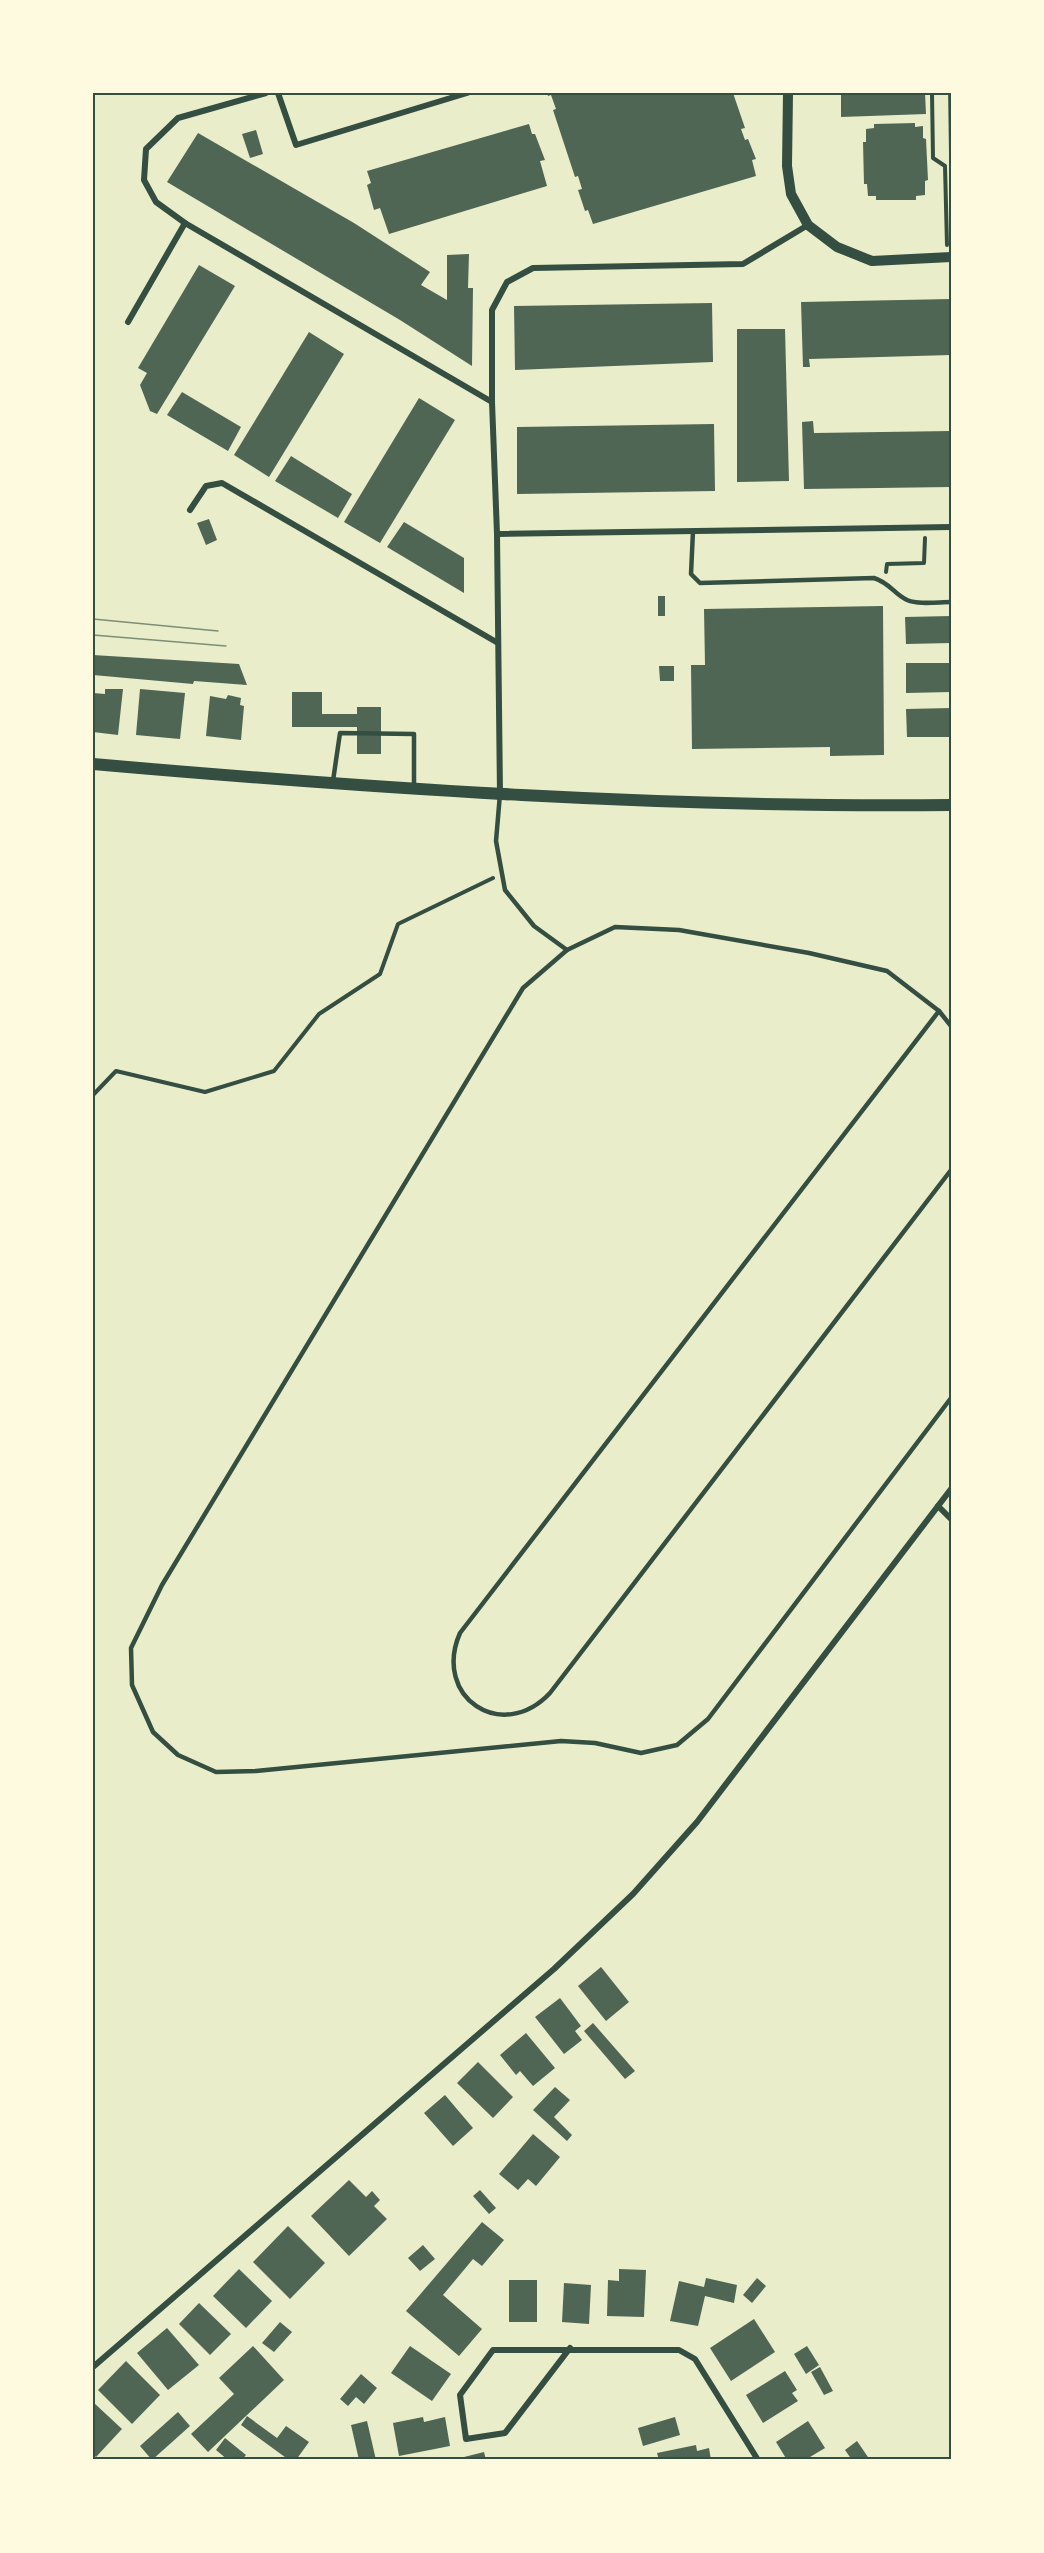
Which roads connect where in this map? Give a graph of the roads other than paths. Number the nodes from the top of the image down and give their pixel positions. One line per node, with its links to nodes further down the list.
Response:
1 (266, 93): 5 (street)
2 (278, 93): 3 (street)
3 (467, 93)
4 (788, 93): 6 (street)
5 (185, 223): 8 (street); 9 (street)
6 (808, 225): 7 (street); 9 (street)
7 (949, 257)
8 (128, 322)
9 (492, 402): 13 (street)
10 (190, 510): 15 (street)
11 (951, 527): 12 (street)
12 (693, 531): 13 (street); 14 (lane)
13 (498, 534): 15 (street)
14 (951, 602)
15 (498, 643): 19 (street)
16 (93, 764): 17 (main road)
17 (332, 784): 18 (main road); 18 (lane)
18 (414, 789): 19 (main road)
19 (500, 794): 20 (main road); 21 (lane)
20 (951, 806)
21 (567, 950): 22 (lane); 25 (lane)
22 (939, 1011): 23 (lane); 24 (lane)
23 (951, 1026)
24 (951, 1170)
25 (951, 1398)
26 (951, 1489): 27 (street)
27 (938, 1506): 28 (street); 30 (street)
28 (951, 1519)
29 (570, 2348): 29 (street); 31 (street)
30 (93, 2367)
31 (758, 2460)

